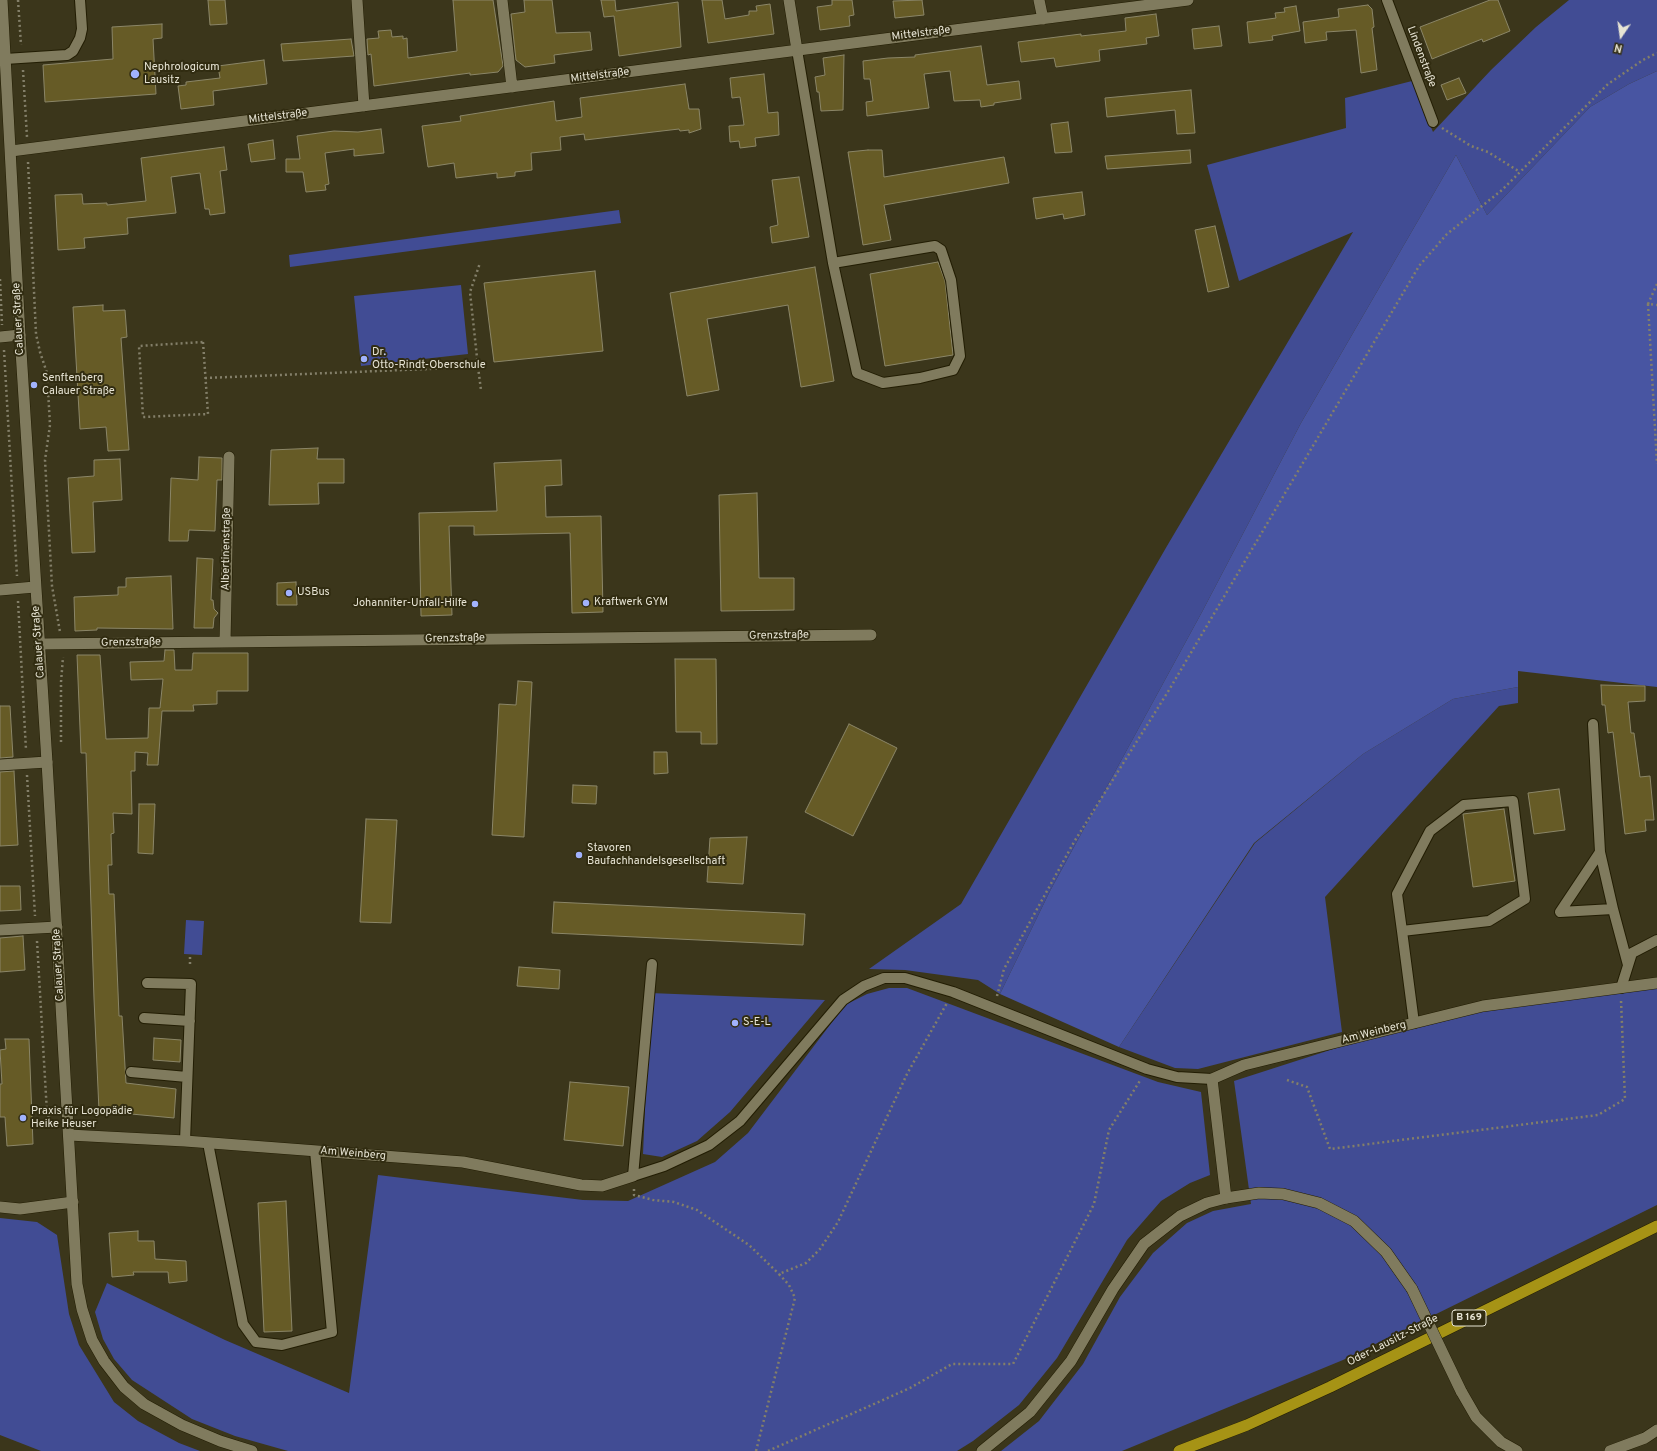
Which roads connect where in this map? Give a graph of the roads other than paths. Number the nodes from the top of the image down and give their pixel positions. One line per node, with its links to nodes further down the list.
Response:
1 (2, 0): 11 (street, Calauer Straße)
2 (80, 0): 11 (lane)
3 (357, 0): 13 (street)
4 (502, 0): 12 (street)
5 (789, 0): 10 (street)
6 (1039, 0): 9 (street)
7 (1188, 0): 9 (street, Mittelstraße)
8 (1386, 0): 14 (lane, Lindenstraße)
9 (1043, 19): 10 (street, Mittelstraße)
10 (797, 50): 12 (street, Mittelstraße); 16 (lane)
11 (6, 59): 15 (street, Calauer Straße)
12 (512, 87): 13 (street, Mittelstraße)
13 (364, 106): 15 (street, Mittelstraße)
14 (1433, 122)
15 (11, 151): 17 (street, Calauer Straße)
16 (833, 263): 16 (lane)
17 (20, 335): 18 (street); 20 (street, Calauer Straße)
18 (1, 337)
19 (229, 457): 23 (street, Albertinenstraße)
20 (35, 587): 21 (street); 24 (street, Calauer Straße)
21 (0, 590)
22 (872, 635): 23 (street, Grenzstraße)
23 (225, 642): 24 (street, Grenzstraße)
24 (39, 644): 26 (street, Calauer Straße)
25 (1593, 724): 28 (lane)
26 (47, 762): 27 (street); 30 (street, Calauer Straße)
27 (0, 765)
28 (1600, 852): 29 (lane); 29 (lane)
29 (1613, 909): 35 (lane)
30 (57, 927): 31 (street); 45 (street, Calauer Straße)
31 (0, 930)
32 (1402, 931): 32 (lane); 41 (lane)
33 (1657, 940): 35 (lane)
34 (652, 964): 49 (lane)
35 (1628, 965): 38 (lane)
36 (147, 983): 40 (lane)
37 (1657, 983): 38 (street, Am Weinberg)
38 (1620, 988): 41 (street, Am Weinberg)
39 (144, 1018): 40 (lane)
40 (190, 1021): 43 (lane)
41 (1414, 1023): 44 (street, Am Weinberg)
42 (131, 1072): 43 (lane)
43 (187, 1077): 46 (lane)
44 (1212, 1079): 49 (lane); 50 (street)
45 (69, 1135): 46 (street, Am Weinberg); 51 (street, Calauer Straße)
46 (185, 1141): 47 (street, Am Weinberg)
47 (208, 1143): 48 (street, Am Weinberg); 48 (lane)
48 (315, 1151): 49 (street, Am Weinberg)
49 (633, 1176)
50 (1226, 1198): 56 (street); 58 (street, bridge)
51 (73, 1202): 52 (street); 55 (street, Calauer Straße)
52 (0, 1207)
53 (1657, 1226): 57 (highway, Oder-Lausitz-Straße / B 169)
54 (1657, 1430): 59 (street)
55 (252, 1451)
56 (982, 1451)
57 (1179, 1451)
58 (1517, 1451)
59 (1610, 1451)

